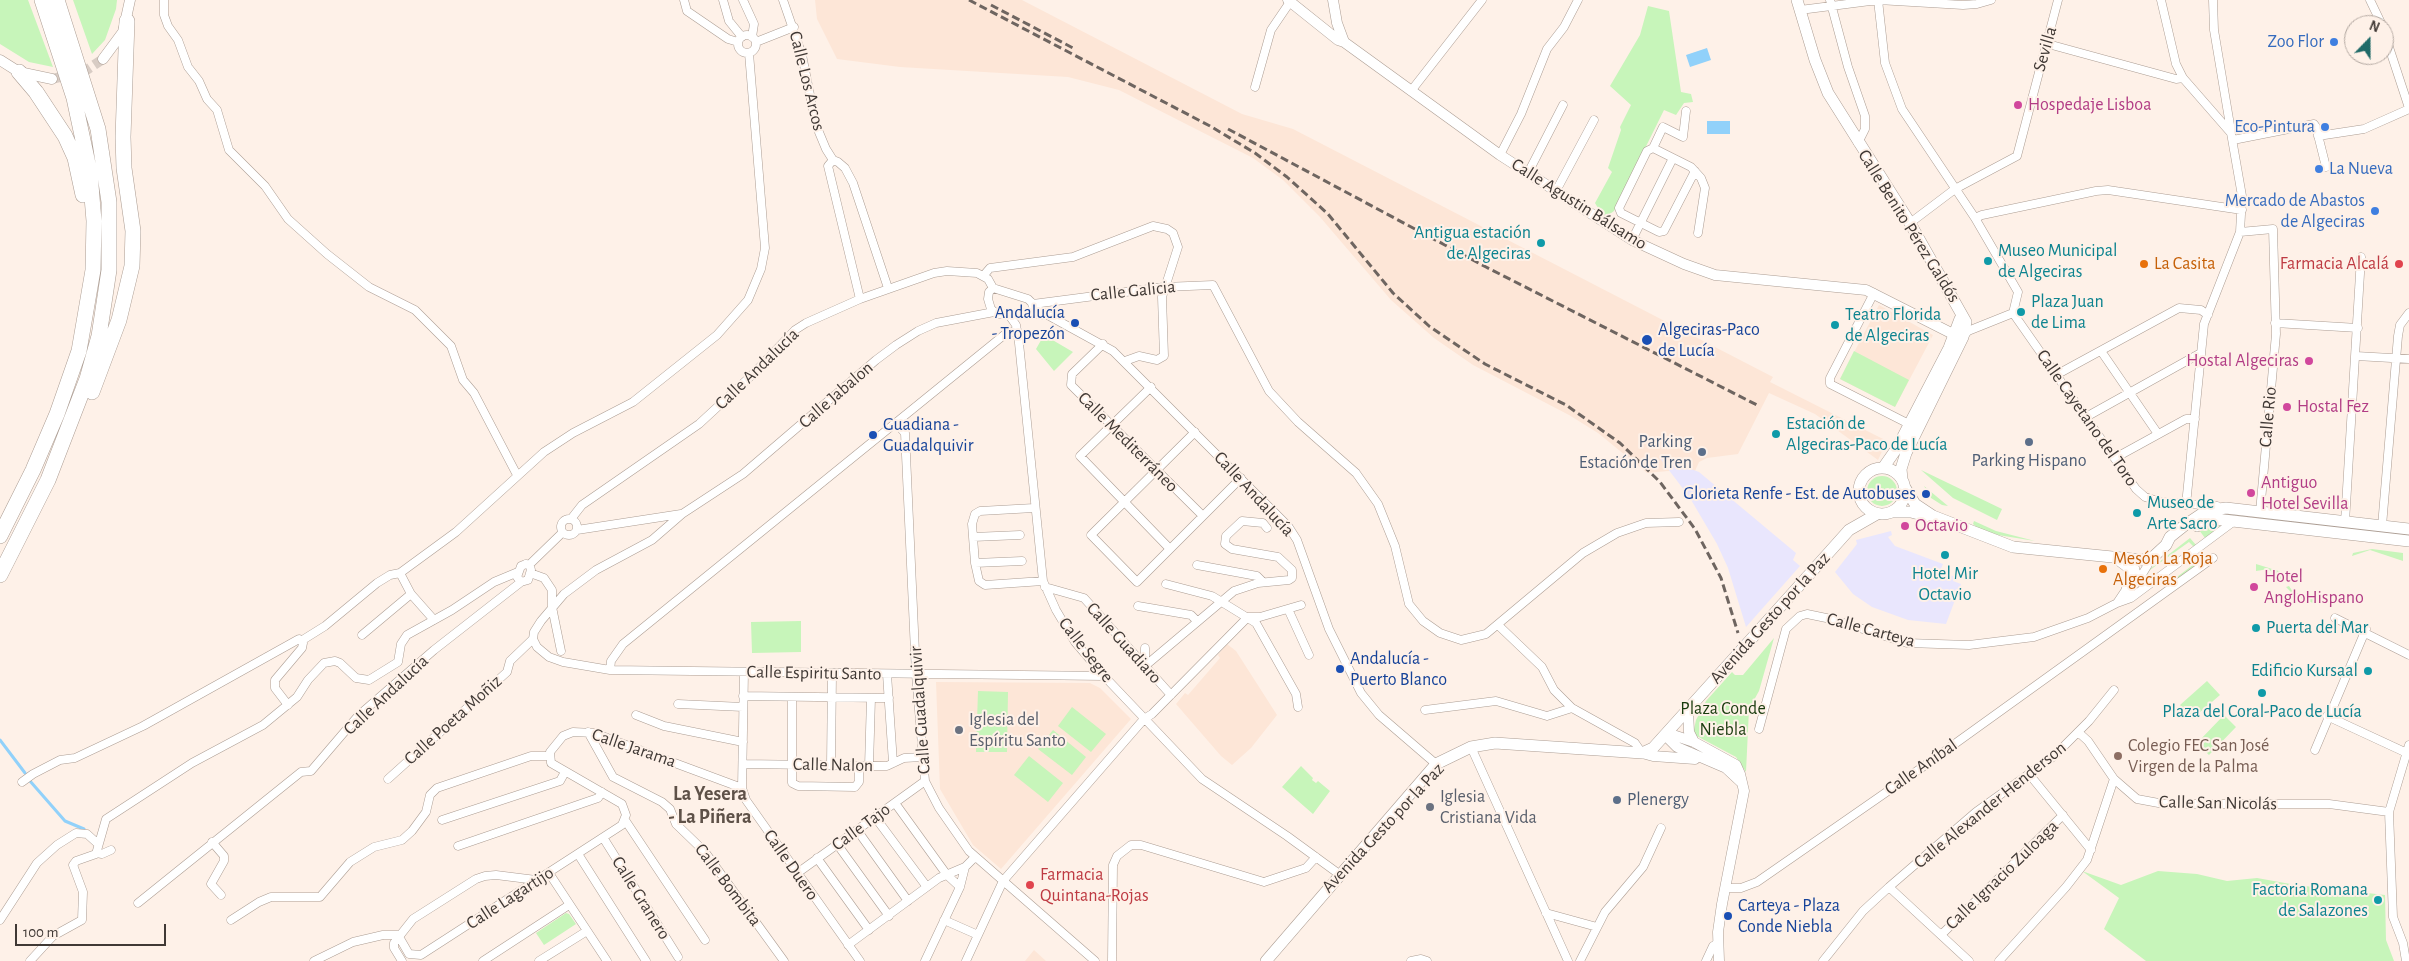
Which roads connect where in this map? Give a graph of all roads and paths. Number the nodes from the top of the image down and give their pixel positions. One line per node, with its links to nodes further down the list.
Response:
1 (42, 0): 83 (highway)
2 (57, 0): 96 (highway)
3 (130, 0): 24 (street)
4 (164, 0): 104 (street)
5 (684, 0): 28 (street)
6 (723, 0): 28 (street)
7 (743, 0): 27 (street)
8 (783, 0): 25 (street, Calle Los Arcos)
9 (1333, 0): 22 (street)
10 (1482, 0): 39 (street)
11 (1578, 0): 48 (street)
12 (1878, 0): 19 (street); 20 (street); 54 (street)
13 (1991, 0): 19 (street)
14 (2058, 0): 30 (street, Sevilla)
15 (2161, 0): 36 (street)
16 (2214, 0): 44 (street)
17 (2370, 0): 23 (street)
18 (1290, 1): 26 (street, Calle Agustin Bálsamo); 38 (street)
19 (1929, 1)
20 (1830, 3): 21 (street); 46 (street, Calle Benito Pérez Galdós)
21 (1798, 5): 46 (main road)
22 (1334, 12): 26 (street); 29 (street)
23 (2377, 15)
24 (127, 21): 32 (street); 96 (highway)
25 (794, 27): 27 (street); 50 (street, Calle Los Arcos)
26 (1322, 28): 29 (street, Calle Agustin Bálsamo)
27 (754, 39): 28 (street); 31 (street)
28 (740, 40): 31 (street)
29 (1344, 42): 39 (street, Calle Agustin Bálsamo)
30 (2048, 44): 36 (street); 54 (street, Sevilla)
31 (748, 53): 104 (street)
32 (103, 59)
33 (0, 60): 35 (street)
34 (2394, 63): 41 (street)
35 (19, 72): 37 (street); 83 (highway)
36 (2183, 78): 44 (street)
37 (52, 79)
38 (1255, 87)
39 (1411, 91): 48 (street, Calle Agustin Bálsamo)
40 (1563, 105): 53 (street)
41 (2409, 109): 45 (street)
42 (1686, 111): 47 (street)
43 (1594, 120): 55 (street)
44 (2232, 136): 45 (street); 56 (street)
45 (2318, 136): 51 (street)
46 (1858, 143): 59 (main road, Calle Benito Pérez Galdós)
47 (1653, 148): 49 (street); 58 (street)
48 (1500, 155): 53 (street, Calle Agustin Bálsamo)
49 (1673, 158): 52 (street); 58 (street)
50 (833, 160): 66 (street, Calle Los Arcos); 69 (street, Calle Los Arcos)
51 (2326, 167)
52 (1695, 171): 58 (street); 61 (street)
53 (1528, 173): 55 (street, Calle Agustin Bálsamo)
54 (1955, 190): 57 (street); 59 (street)
55 (1556, 191): 62 (street, Calle Agustin Bálsamo)
56 (2242, 210): 57 (street); 60 (street)
57 (1975, 218): 73 (street)
58 (1641, 223): 62 (street)
59 (1910, 223): 81 (main road, Calle Benito Pérez Galdós)
60 (2240, 232): 76 (street); 78 (street, Calle Rio)
61 (1698, 233)
62 (1632, 240): 68 (street, Calle Agustin Bálsamo)
63 (2361, 257): 80 (street)
64 (984, 276): 65 (street); 66 (street, Calle Andalucía); 67 (street)
65 (1164, 287): 70 (street, Calle Galicia); 89 (street); 162 (street, Calle Galicia)
66 (888, 288): 69 (street, Calle Andalucía)
67 (993, 288): 71 (street); 72 (street)
68 (1874, 293): 81 (street, Calle Agustin Bálsamo); 97 (street)
69 (860, 299): 119 (street, Calle Andalucía)
70 (1052, 301): 71 (street, Calle Galicia); 77 (street)
71 (1029, 310): 75 (street); 77 (street, Calle Andalucía); 79 (street, Calle Segre)
72 (994, 312): 75 (street); 110 (street, Calle Jabalon)
73 (2013, 312): 81 (street); 90 (street, Calle Cayetano del Toro)
74 (2409, 313): 87 (street)
75 (1009, 315): 79 (street, Calle Segre)
76 (2208, 315): 84 (street); 85 (street)
77 (1048, 316): 82 (street, Calle Andalucía)
78 (2275, 323): 80 (street); 114 (street, Calle Rio)
79 (1017, 328): 95 (street); 111 (street, Calle Segre)
80 (2358, 328): 86 (street)
81 (1959, 339): 97 (main road); 106 (main road)
82 (1103, 344): 89 (street, Calle Andalucía); 98 (street, Calle Mediterráneo)
83 (79, 351): 130 (highway)
84 (2101, 351): 90 (street); 92 (street)
85 (2200, 354): 92 (street); 94 (street)
86 (2356, 356): 87 (street); 122 (street)
87 (2396, 358): 88 (street); 123 (street)
88 (2409, 359)
89 (1125, 361): 91 (street, Calle Andalucía)
90 (2056, 375): 93 (street, Calle Cayetano del Toro)
91 (1151, 387): 98 (street); 99 (street, Calle Andalucía)
92 (2129, 393): 93 (street); 100 (street)
93 (2086, 417): 101 (street, Calle Cayetano del Toro)
94 (2195, 419): 100 (street); 109 (street)
95 (896, 423): 172 (street); 176 (street, Calle Guadalquivir)
96 (70, 424): 143 (highway)
97 (1909, 424): 102 (main road)
98 (1112, 425): 103 (street, Calle Mediterráneo); 107 (street)
99 (1195, 432): 103 (street); 105 (street, Calle Andalucía)
100 (2158, 434): 101 (street)
101 (2114, 458): 109 (street, Calle Cayetano del Toro)
102 (1884, 468): 106 (main road); 108 (main road)
103 (1156, 470): 107 (street); 117 (street, Calle Mediterráneo)
104 (517, 475): 145 (street)
105 (1241, 478): 117 (street); 212 (street, Calle Andalucía)
106 (1903, 483): 113 (main road); 118 (main road)
107 (1124, 502): 134 (street); 134 (street)
108 (1862, 504): 116 (main road); 127 (main road, Avenida Gesto por la Paz)
109 (2186, 505): 112 (street)
110 (693, 507): 115 (street, Calle Poeta Moñiz)
111 (1034, 508): 131 (street); 149 (street, Calle Segre)
112 (2226, 508): 114 (main road); 133 (main road)
113 (1893, 512): 116 (main road); 118 (main road)
114 (2260, 512): 122 (main road)
115 (682, 514): 126 (street); 156 (street, Calle Poeta Moñiz)
116 (1877, 514): 127 (main road, Avenida Gesto por la Paz)
117 (1203, 516): 134 (street)
118 (1933, 516): 135 (main road)
119 (571, 519): 126 (street); 128 (street)
120 (2235, 521): 132 (main road); 133 (main road); 152 (street, Calle Carteya)
121 (1679, 522): 162 (street)
122 (2345, 522): 123 (main road)
123 (2382, 526): 125 (main road)
124 (1267, 528): 148 (street)
125 (2409, 529)
126 (577, 530): 128 (street)
127 (1849, 530): 191 (main road, Avenida Gesto por la Paz, bridge)
128 (562, 532): 142 (street)
129 (1020, 535): 131 (street)
130 (0, 536)
131 (973, 537): 140 (street)
132 (2409, 541)
133 (2166, 545): 137 (main road)
134 (1170, 549)
135 (2111, 556): 136 (main road); 152 (street)
136 (2128, 558): 137 (main road); 146 (street)
137 (2148, 558): 146 (street, Calle Carteya)
138 (2213, 558): 255 (street, Calle Aníbal)
139 (1022, 560): 140 (street)
140 (975, 563): 149 (street, Calle Guadiaro)
141 (1197, 565): 148 (street)
142 (530, 569): 144 (street); 147 (street, Calle Andalucía); 156 (street)
143 (3, 570)
144 (518, 572): 147 (street); 160 (street)
145 (400, 573): 151 (street); 166 (street)
146 (2138, 581): 152 (street, Calle Carteya)
147 (521, 582): 234 (street, Calle Andalucía)
148 (1263, 582): 153 (street)
149 (1044, 584): 171 (street, Calle Guadiaro); 177 (street, Calle Segre)
150 (1166, 584): 153 (street)
151 (411, 594): 160 (street); 164 (street)
152 (2119, 600): 195 (street, Calle Carteya)
153 (1219, 601): 158 (street); 161 (street)
154 (1301, 605): 157 (street)
155 (1138, 606): 161 (street)
156 (552, 608): 165 (street, Calle Poeta Moñiz); 168 (street)
157 (1288, 609): 158 (street); 169 (street)
158 (1248, 617): 179 (street); 188 (street)
159 (2335, 618): 163 (street)
160 (434, 620): 186 (street)
161 (1197, 621): 171 (street)
162 (1498, 625): 189 (street)
163 (2365, 630): 170 (street); 193 (street)
164 (362, 635)
165 (533, 640): 172 (street, Calle Espiritu Santo); 218 (street, Calle Poeta Moñiz)
166 (302, 641): 186 (street); 221 (street)
167 (1145, 648): 171 (street)
168 (561, 651)
169 (1308, 655)
170 (2409, 655)
171 (1145, 666): 179 (street, Calle Guadiaro)
172 (610, 670): 173 (street, Calle Espiritu Santo)
173 (744, 672): 174 (street, Calle Espiritu Santo); 180 (street, Calle Duero)
174 (832, 674): 175 (street, Calle Espiritu Santo); 182 (street)
175 (887, 674): 176 (street, Calle Espiritu Santo); 184 (street)
176 (916, 674): 177 (street, Calle Espiritu Santo); 207 (street, Calle Guadalquivir)
177 (1104, 676): 194 (street, Calle Segre)
178 (2114, 690): 197 (street, Calle Alexander Henderson)
179 (1171, 695): 194 (street)
180 (743, 696): 181 (street); 187 (street, Calle Duero)
181 (792, 697): 182 (street); 211 (street)
182 (832, 697): 183 (street); 213 (street)
183 (871, 698): 184 (street); 215 (street)
184 (889, 698): 209 (street)
185 (678, 704): 187 (street)
186 (288, 706): 235 (street)
187 (743, 707): 199 (street, Calle Duero)
188 (1298, 707)
189 (1572, 708): 190 (street); 202 (street)
190 (1426, 710)
191 (1688, 710): 198 (main road, Avenida Gesto por la Paz); 200 (street)
192 (636, 715): 199 (street)
193 (2328, 716): 203 (street); 204 (street)
194 (1144, 719): 242 (street, Calle Segre); 251 (street)
195 (1759, 729)
196 (588, 732): 206 (street, Calle Jarama); 223 (street, Calle Jarama); 282 (street, Calle Bombita)
197 (2078, 732): 217 (street, Calle Alexander Henderson); 219 (street, Calle San Nicolás)
198 (1667, 733): 200 (street); 205 (main road, Avenida Gesto por la Paz); 208 (street)
199 (743, 742): 210 (street, Calle Duero)
200 (1694, 742): 222 (street)
201 (1471, 747): 202 (main road, Avenida Gesto por la Paz); 212 (main road, Avenida Gesto por la Paz); 260 (street)
202 (1628, 747): 205 (main road, Avenida Gesto por la Paz)
203 (2315, 750)
204 (2408, 750): 226 (street)
205 (1642, 753): 208 (street)
206 (549, 756): 216 (street); 263 (street)
207 (922, 757): 209 (street, Calle Nalon); 220 (street, Calle Guadalquivir)
208 (1708, 760): 222 (street)
209 (893, 763): 215 (street, Calle Nalon)
210 (743, 764): 211 (street, Calle Nalon); 223 (street, Calle Duero)
211 (791, 764): 213 (street, Calle Nalon); 214 (street)
212 (1436, 764): 248 (main road, Avenida Gesto por la Paz)
213 (831, 765): 214 (street, Calle Nalon)
214 (860, 766): 215 (street, Calle Nalon)
215 (869, 766)
216 (565, 772): 224 (street); 229 (street)
217 (2029, 774): 227 (street); 253 (street, Calle Alexander Henderson)
218 (388, 779)
219 (2114, 780): 226 (street, Calle San Nicolás); 239 (street)
220 (925, 781): 225 (street, Calle Tajo); 243 (street, Calle Guadalquivir)
221 (22, 782)
222 (1741, 782): 255 (street)
223 (742, 788): 247 (street, Calle Duero)
224 (602, 792): 230 (street); 237 (street)
225 (895, 803): 228 (street, Calle Tajo); 249 (street)
226 (2389, 812): 298 (street)
227 (2063, 815): 239 (street); 268 (street, Calle Ignacio Zuloaga)
228 (875, 817): 232 (street, Calle Tajo); 254 (street)
229 (442, 820)
230 (625, 820): 233 (street, Calle Lagartijo); 271 (street)
231 (1661, 828): 265 (street)
232 (857, 830): 236 (street, Calle Tajo); 257 (street)
233 (604, 838): 241 (street, Calle Lagartijo); 274 (street, Calle Granero)
234 (212, 842): 256 (street); 258 (street, Calle Andalucía)
235 (98, 843): 240 (street); 262 (street)
236 (837, 844): 244 (street, Calle Tajo); 261 (street)
237 (458, 846)
238 (111, 850): 240 (street)
239 (2092, 850): 297 (street)
240 (97, 852): 275 (street)
241 (578, 854): 246 (street, Calle Lagartijo); 281 (street)
242 (1316, 856): 248 (street, Calle Segre); 287 (street)
243 (975, 857): 245 (street); 251 (street, Calle Guadalquivir)
244 (817, 858): 247 (street, Calle Tajo); 267 (street)
245 (965, 867): 249 (street); 252 (street)
246 (549, 873): 250 (street, Calle Lagartijo); 259 (street)
247 (796, 874): 273 (street, Calle Duero)
248 (1339, 874): 288 (main road, Avenida Gesto por la Paz)
249 (947, 875): 252 (street); 254 (street)
250 (538, 880): 270 (street); 270 (street, Calle Lagartijo)
251 (1003, 881): 269 (street); 286 (street, Calle Guadalquivir)
252 (960, 887): 264 (street)
253 (1889, 887): 268 (street); 295 (street, Calle Alexander Henderson)
254 (926, 888): 257 (street)
255 (1725, 888): 272 (street)
256 (222, 895)
257 (908, 901): 261 (street)
258 (138, 904)
259 (570, 905): 266 (street); 278 (street)
260 (1546, 912): 265 (street); 291 (street)
261 (888, 916): 267 (street)
262 (0, 920)
263 (231, 920)
264 (944, 920): 269 (street); 284 (street)
265 (1598, 927): 292 (street)
266 (587, 930): 279 (street); 280 (street)
267 (869, 930): 273 (street)
268 (1941, 934): 296 (street)
269 (978, 935): 285 (street)
270 (398, 936): 276 (street); 277 (street)
271 (705, 940)
272 (1718, 943): 293 (street); 294 (street)
273 (848, 945): 283 (street, Calle Duero)
274 (678, 957)
275 (30, 961)
276 (314, 961)
277 (402, 961)
278 (483, 961)
279 (539, 961)
280 (606, 961)
281 (646, 961)
282 (784, 961)
283 (860, 961)
284 (925, 961)
285 (966, 961)
286 (1095, 961)
287 (1112, 961)
288 (1266, 961)
289 (1411, 961): 290 (street)
290 (1427, 961)
291 (1568, 961)
292 (1580, 961)
293 (1706, 961)
294 (1719, 961)
295 (1823, 961)
296 (1969, 961)
297 (1999, 961)
298 (2406, 961)

